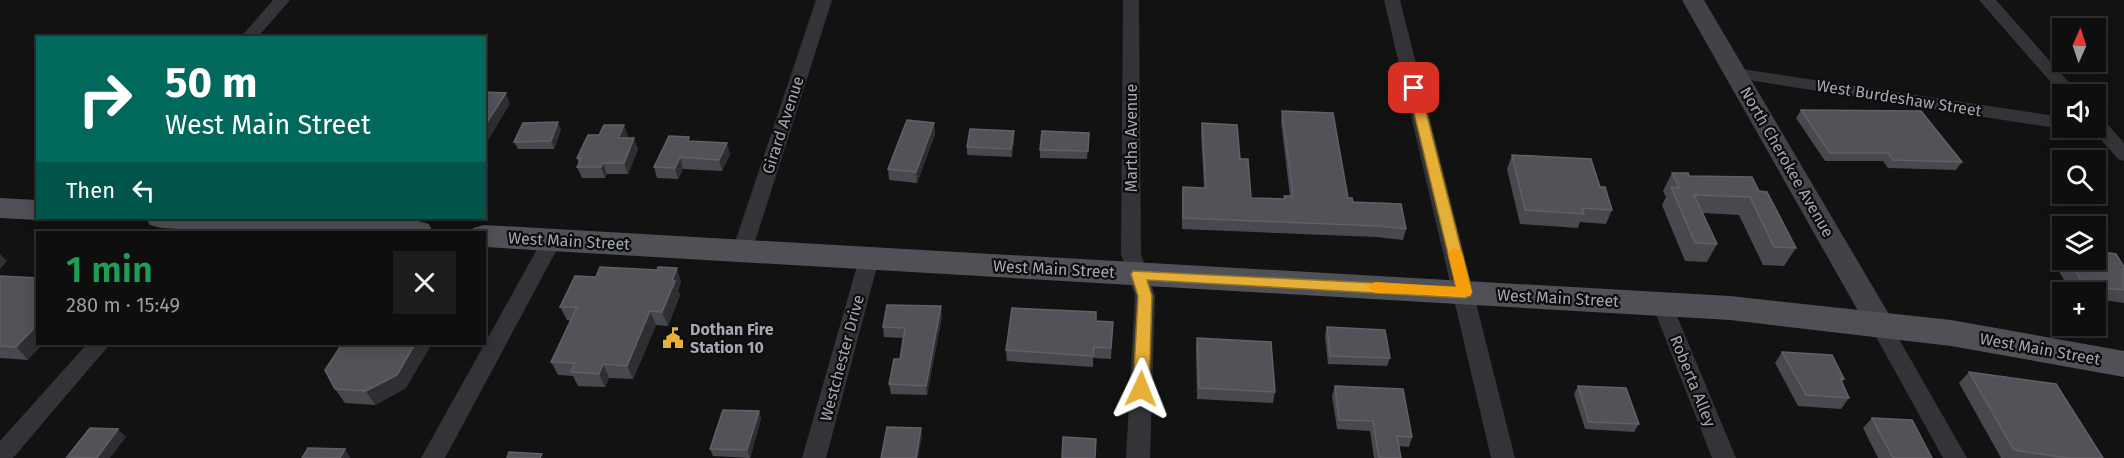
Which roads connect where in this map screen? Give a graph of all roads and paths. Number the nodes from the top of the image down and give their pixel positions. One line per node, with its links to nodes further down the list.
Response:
1 (282, 0): 7 (street)
2 (824, 0): 22 (street, Girard Avenue)
3 (1131, 0): 24 (street, Martha Avenue)
4 (1392, 0): 25 (street)
5 (1693, 0): 8 (street, North Cherokee Avenue)
6 (1987, 0): 9 (street)
7 (250, 36)
8 (1735, 73): 10 (street, West Burdeshaw Street); 27 (street, North Cherokee Avenue)
9 (2062, 84)
10 (2052, 121)
11 (2106, 128): 12 (street)
12 (2124, 132)
13 (2106, 136): 14 (street)
14 (2124, 155)
15 (0, 208): 16 (main road)
16 (36, 210)
17 (166, 219): 18 (main road)
18 (201, 226): 19 (main road)
19 (382, 231)
20 (486, 236): 21 (main road, West Main Street)
21 (552, 240): 22 (main road, West Main Street); 31 (street)
22 (742, 251): 23 (main road, West Main Street)
23 (869, 259): 24 (main road, West Main Street); 32 (street, Westchester Drive)
24 (1138, 274): 25 (main road, West Main Street); 33 (street, Martha Avenue)
25 (1465, 292): 26 (main road, West Main Street); 34 (street)
26 (1662, 304): 27 (main road, West Main Street); 35 (street, Roberta Alley)
27 (1880, 324): 29 (main road, West Main Street); 36 (street)
28 (98, 345): 30 (street)
29 (2124, 364)
30 (0, 458)
31 (433, 458)
32 (814, 458)
33 (1138, 458)
34 (1503, 458)
35 (1724, 458)
36 (1955, 458)

